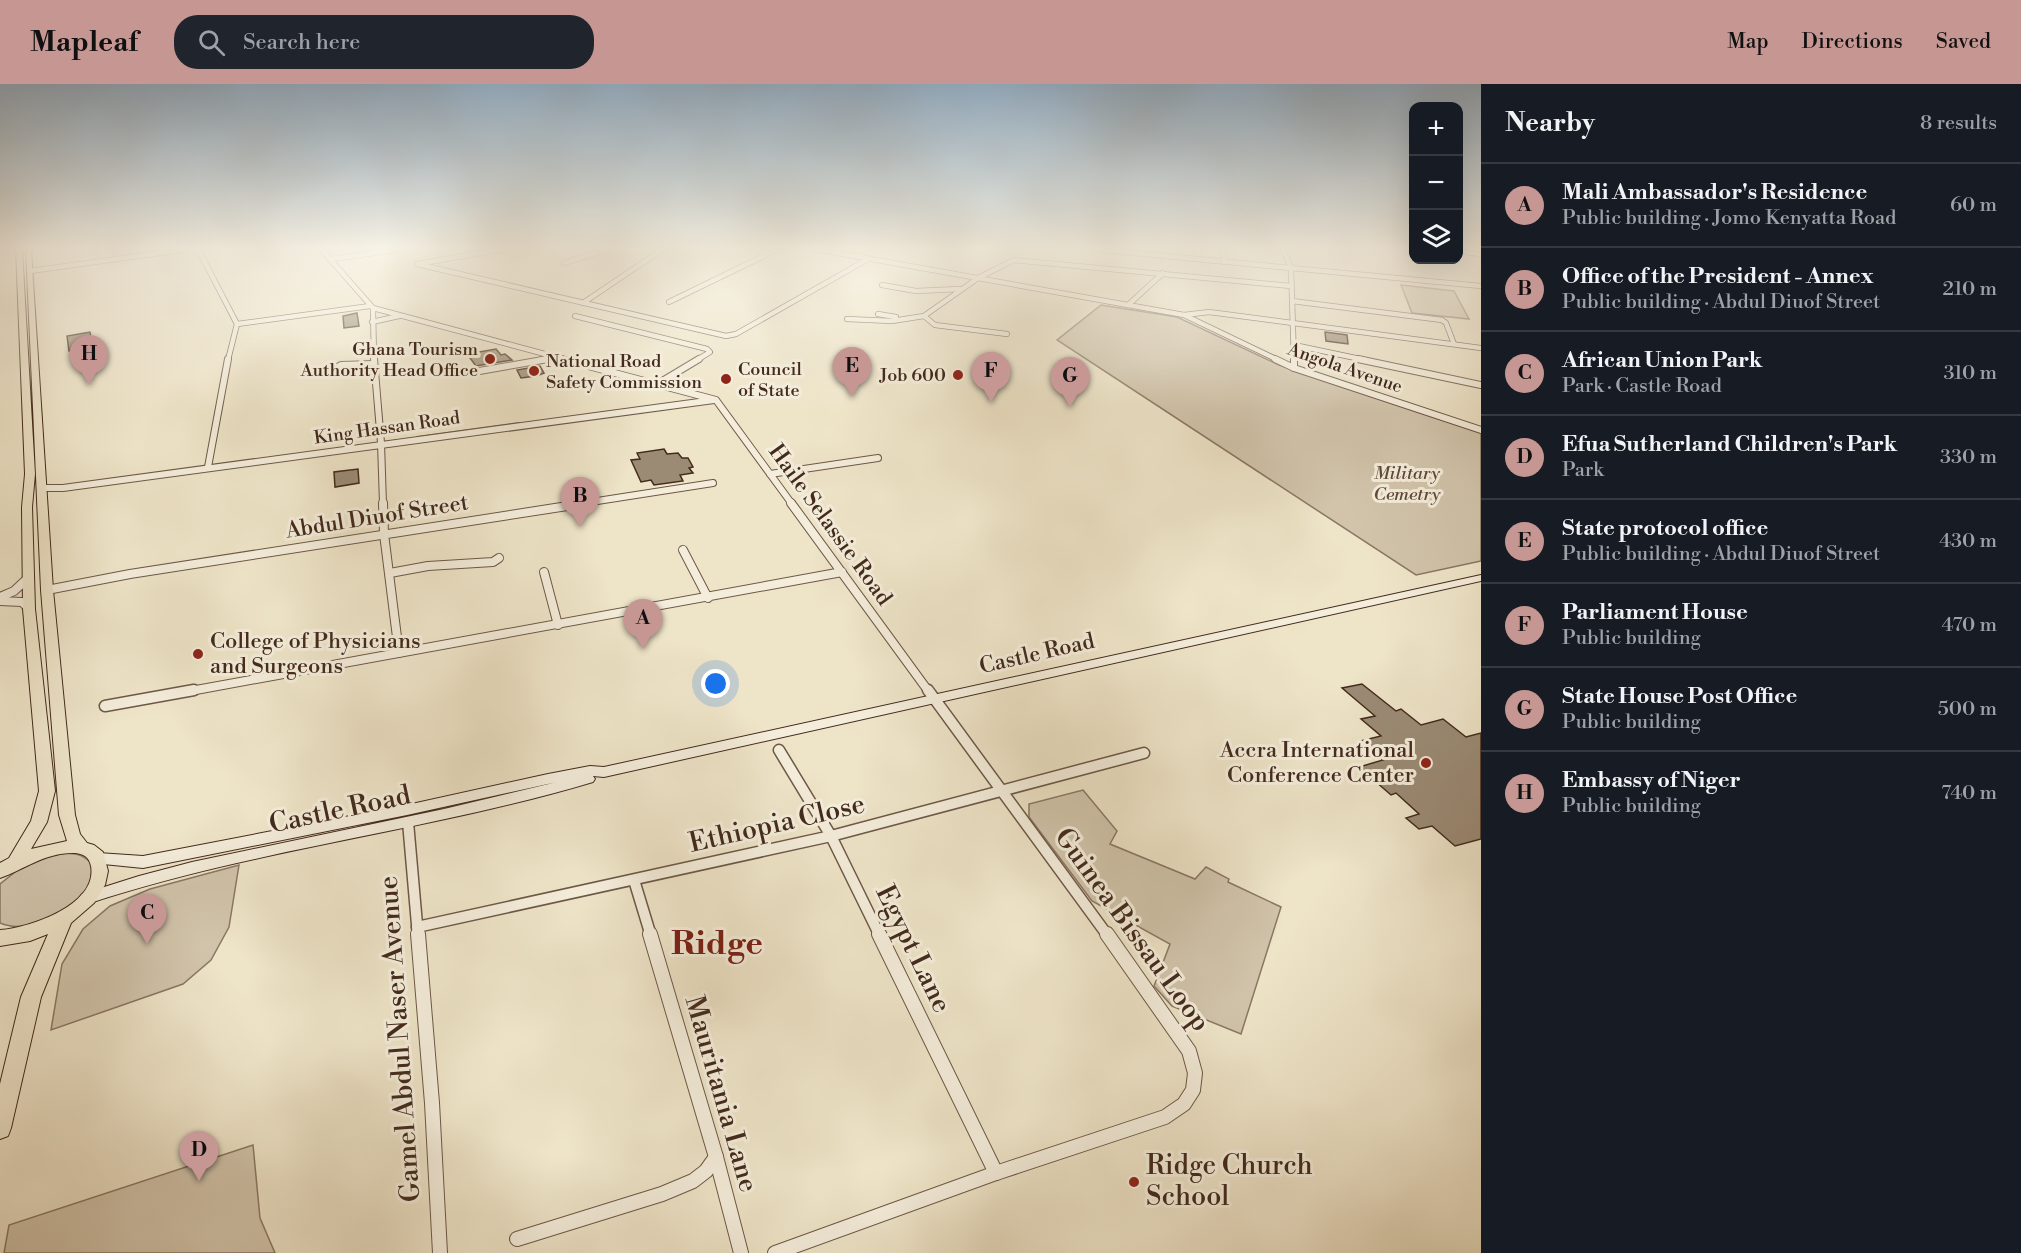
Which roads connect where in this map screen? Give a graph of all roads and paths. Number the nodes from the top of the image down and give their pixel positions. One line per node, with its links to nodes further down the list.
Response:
1 (22, 304): 49 (main road)
2 (32, 304): 42 (main road)
3 (226, 304): 21 (street)
4 (369, 304): 12 (street)
5 (585, 304): 11 (street)
6 (788, 304): 11 (street)
7 (942, 304): 16 (street)
8 (1128, 304): 14 (street, Angola Avenue)
9 (1292, 304): 20 (street)
10 (1312, 304): 23 (street)
11 (595, 306): 31 (street)
12 (372, 307): 15 (street); 19 (street); 21 (street)
13 (878, 314): 18 (street)
14 (1184, 315): 20 (street); 29 (street, Angola Avenue)
15 (401, 316): 19 (street); 26 (street)
16 (924, 316): 18 (street); 22 (street)
17 (847, 319): 18 (street)
18 (906, 319)
19 (372, 322): 27 (street)
20 (1293, 323): 23 (street); 24 (street)
21 (237, 324): 39 (street)
22 (1007, 334)
23 (1454, 344): 25 (street)
24 (1294, 345): 29 (street); 32 (street)
25 (1481, 348)
26 (559, 357): 30 (street); 31 (street)
27 (374, 364): 28 (street); 37 (street)
28 (348, 367)
29 (1294, 368): 36 (street, Angola Avenue)
30 (468, 374)
31 (659, 383): 33 (street)
32 (1481, 385)
33 (684, 389): 34 (street); 35 (street)
34 (716, 400): 35 (street, King Hassan Road); 40 (street, Haile Selassie Road)
35 (683, 404): 37 (street, King Hassan Road)
36 (1481, 430)
37 (381, 443): 39 (street, King Hassan Road); 43 (street)
38 (878, 458): 40 (street)
39 (208, 466): 42 (street, King Hassan Road)
40 (770, 474): 47 (street, Haile Selassie Road)
41 (713, 483): 43 (street, Abdul Diuof Street)
42 (42, 493): 51 (main road)
43 (384, 534): 48 (street); 51 (street, Abdul Diuof Street)
44 (683, 550): 52 (street)
45 (499, 558): 48 (street)
46 (544, 572): 55 (street)
47 (842, 572): 52 (street); 57 (street, Haile Selassie Road)
48 (390, 573): 56 (street)
49 (28, 578): 53 (street); 54 (main road)
50 (1481, 578): 57 (main road, Castle Road)
51 (46, 590): 65 (main road)
52 (708, 598): 55 (street)
53 (0, 599): 54 (street)
54 (29, 609): 67 (main road)
55 (558, 625): 56 (street)
56 (399, 653): 58 (street)
57 (934, 700): 61 (main road, Castle Road); 62 (street, Guinea Bissau Loop)
58 (105, 706)
59 (779, 750): 64 (street, Egypt Lane)
60 (1144, 753): 62 (street, Ethiopia Close)
61 (604, 772): 63 (main road, Castle Road); 66 (main road, Castle Road)
62 (1001, 792): 64 (street, Ethiopia Close); 76 (street, Guinea Bissau Loop)
63 (408, 822): 70 (main road, Castle Road); 72 (street, Gamel Abdul Naser Avenue)
64 (831, 836): 69 (street, Ethiopia Close); 76 (street, Egypt Lane)
65 (82, 848): 66 (main road); 67 (main road)
66 (98, 859): 70 (main road)
67 (15, 862): 68 (main road)
68 (0, 871)
69 (634, 880): 72 (street, Ethiopia Close); 75 (street, Mauritania Lane)
70 (87, 898): 71 (main road)
71 (64, 918): 73 (main road); 74 (main road)
72 (417, 927): 78 (street, Gamel Abdul Naser Avenue)
73 (0, 938)
74 (0, 1128)
75 (716, 1157): 77 (street); 79 (street, Mauritania Lane)
76 (996, 1173): 80 (street, Guinea Bissau Loop)
77 (517, 1239)
78 (440, 1253)
79 (741, 1253)
80 (775, 1253)

